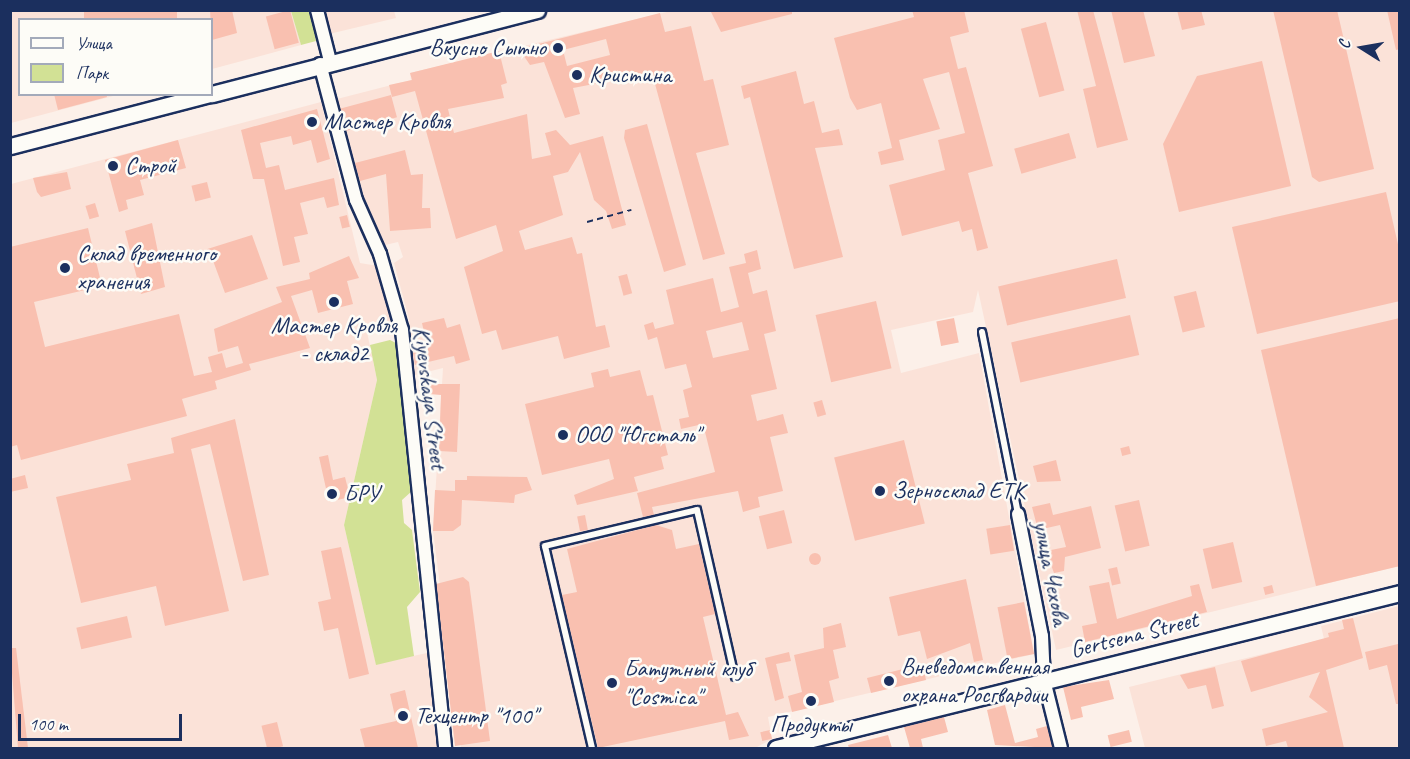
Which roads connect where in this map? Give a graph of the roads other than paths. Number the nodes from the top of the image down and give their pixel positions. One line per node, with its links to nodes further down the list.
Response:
1 (317, 10): 3 (street, Kiyevskaya Street)
2 (537, 10): 3 (street)
3 (325, 63): 4 (street); 13 (street, Kiyevskaya Street)
4 (213, 93)
5 (203, 96): 6 (street)
6 (10, 146)
7 (982, 332): 8 (lane, улица Чехова)
8 (1018, 514): 11 (street, улица Чехова)
9 (1400, 593): 11 (street, Gertsena Street)
10 (735, 677): 14 (lane)
11 (1044, 680): 12 (street, Gertsena Street); 15 (street, улица Чехова)
12 (780, 747)
13 (445, 748)
14 (592, 748)
15 (1061, 748)

